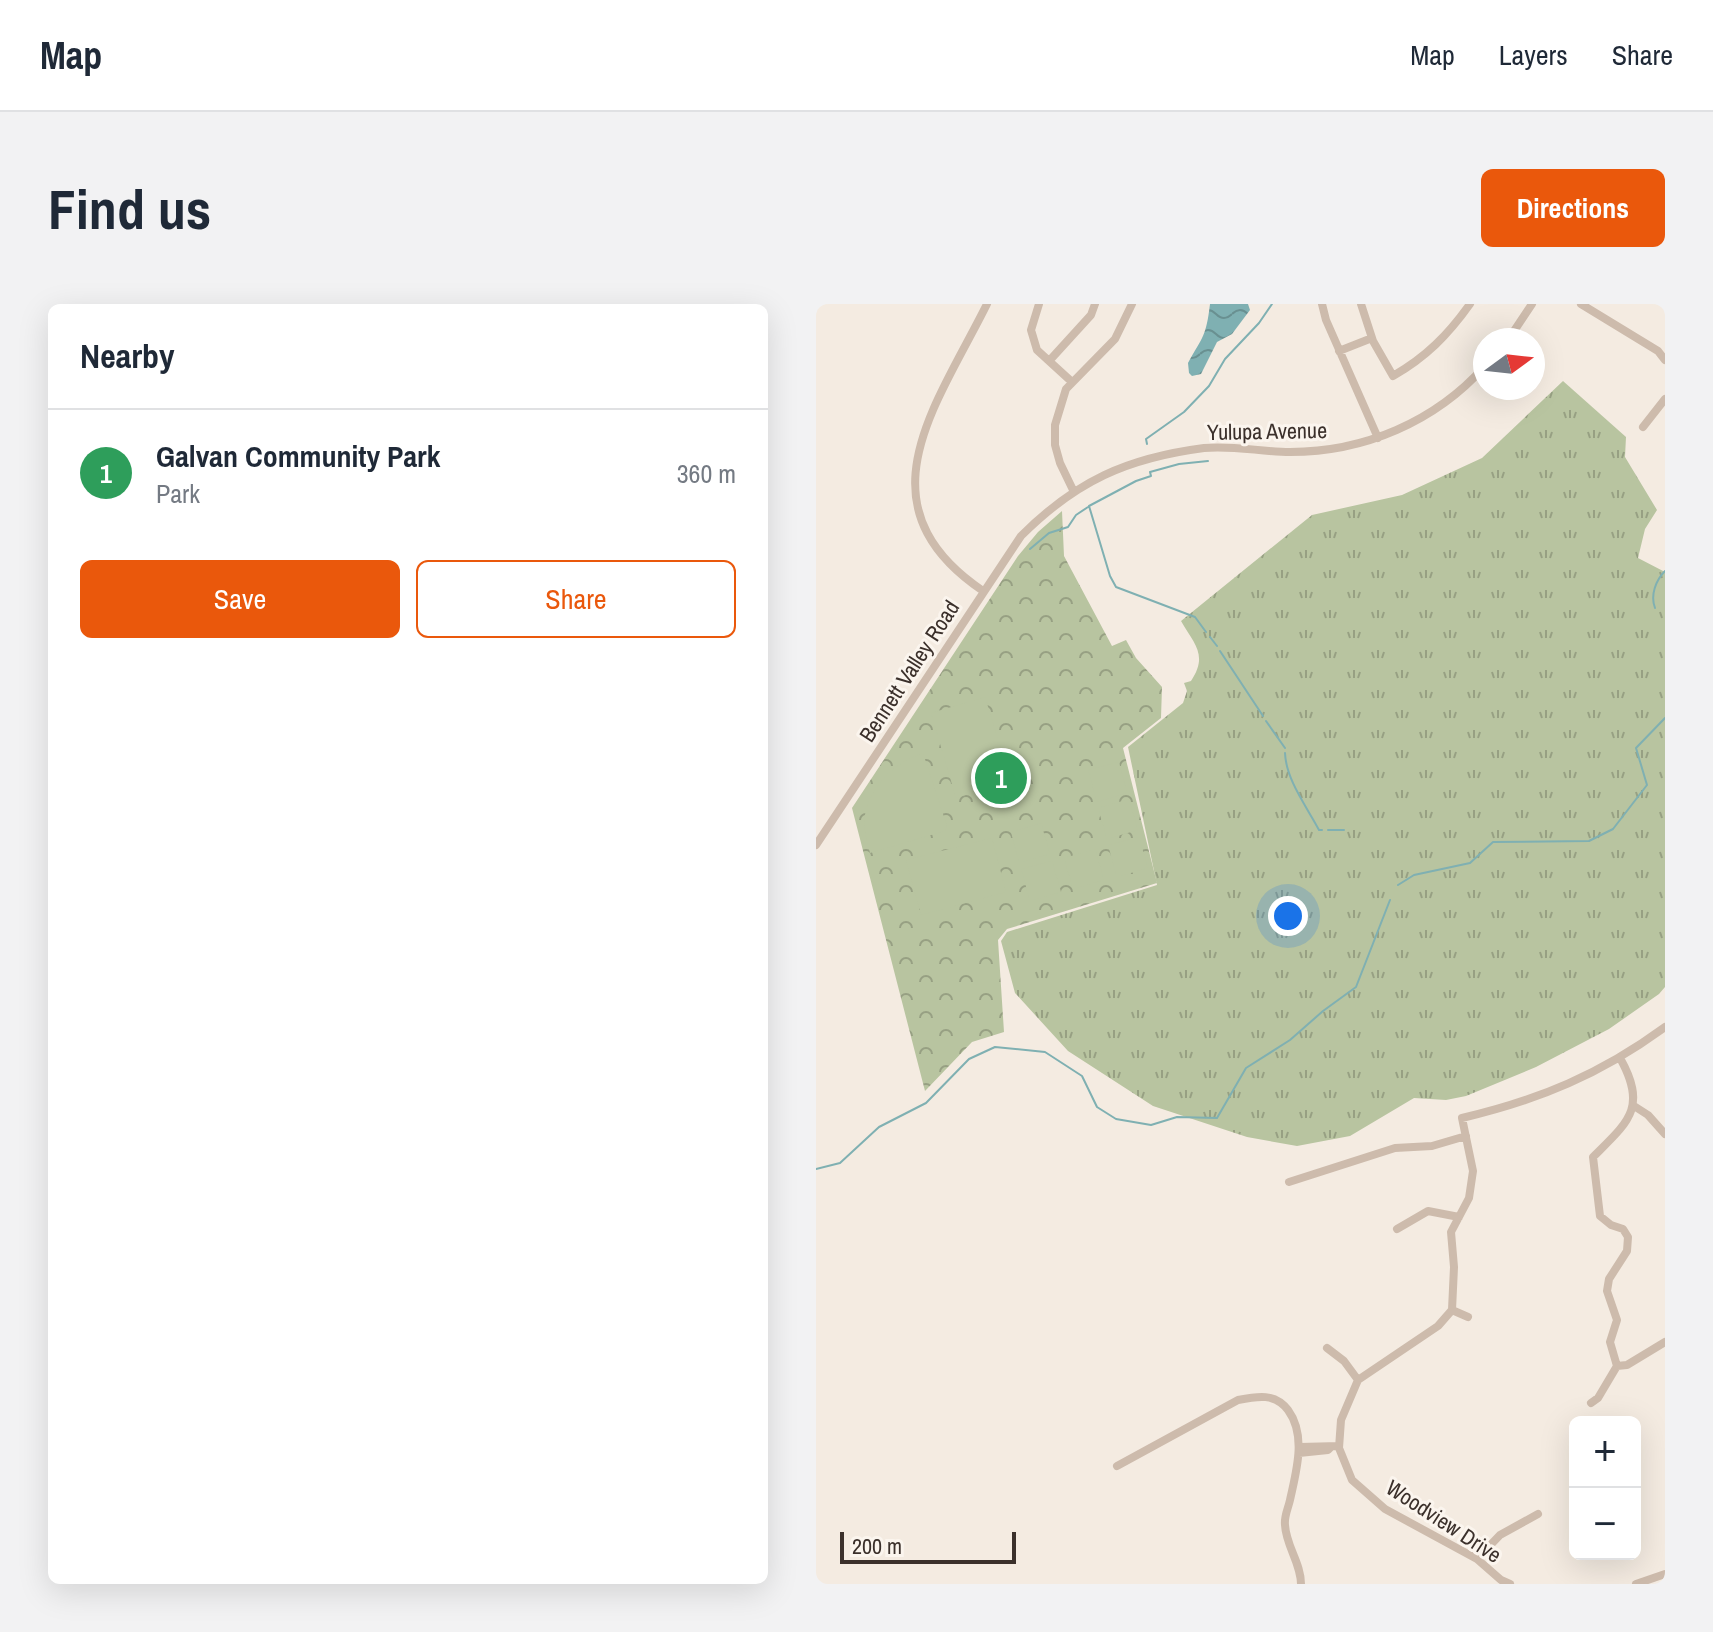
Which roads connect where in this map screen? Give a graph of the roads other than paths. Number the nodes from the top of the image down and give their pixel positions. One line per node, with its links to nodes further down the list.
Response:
1 (1039, 304): 13 (street)
2 (1095, 304): 13 (street)
3 (1132, 304): 16 (street)
4 (1322, 304): 12 (street)
5 (1361, 304): 11 (street)
6 (1470, 304): 11 (street)
7 (1532, 304): 10 (street)
8 (1581, 304): 14 (street)
9 (985, 305): 21 (street, Bennett Valley Road)
10 (1516, 328)
11 (1373, 339): 12 (street)
12 (1340, 353): 19 (street)
13 (1050, 360): 16 (street)
14 (1665, 360)
15 (1473, 380): 19 (street, Yulupa Avenue)
16 (1072, 382): 20 (street)
17 (1665, 399): 18 (street)
18 (1643, 427)
19 (1378, 438): 20 (street, Yulupa Avenue)
20 (1073, 490): 21 (street, Yulupa Avenue)
21 (983, 591): 22 (street, Bennett Valley Road)
22 (816, 845)
23 (1665, 1027): 24 (street)
24 (1620, 1058): 25 (street); 27 (street)
25 (1634, 1106): 26 (street); 35 (street)
26 (1665, 1134)
27 (1466, 1136): 28 (street); 29 (street)
28 (1289, 1182)
29 (1459, 1217): 30 (street); 31 (street)
30 (1397, 1229)
31 (1452, 1310): 32 (street); 36 (street)
32 (1468, 1317)
33 (1665, 1342): 35 (street)
34 (1327, 1348): 36 (street)
35 (1617, 1366): 37 (street)
36 (1358, 1380): 38 (street)
37 (1591, 1403)
38 (1335, 1447): 39 (street); 42 (street, Woodview Drive)
39 (1300, 1450): 40 (street); 44 (street)
40 (1117, 1466)
41 (1538, 1514): 42 (street)
42 (1477, 1559): 45 (street, Woodview Drive)
43 (1665, 1574): 46 (street)
44 (1301, 1584)
45 (1510, 1584)
46 (1636, 1584)

